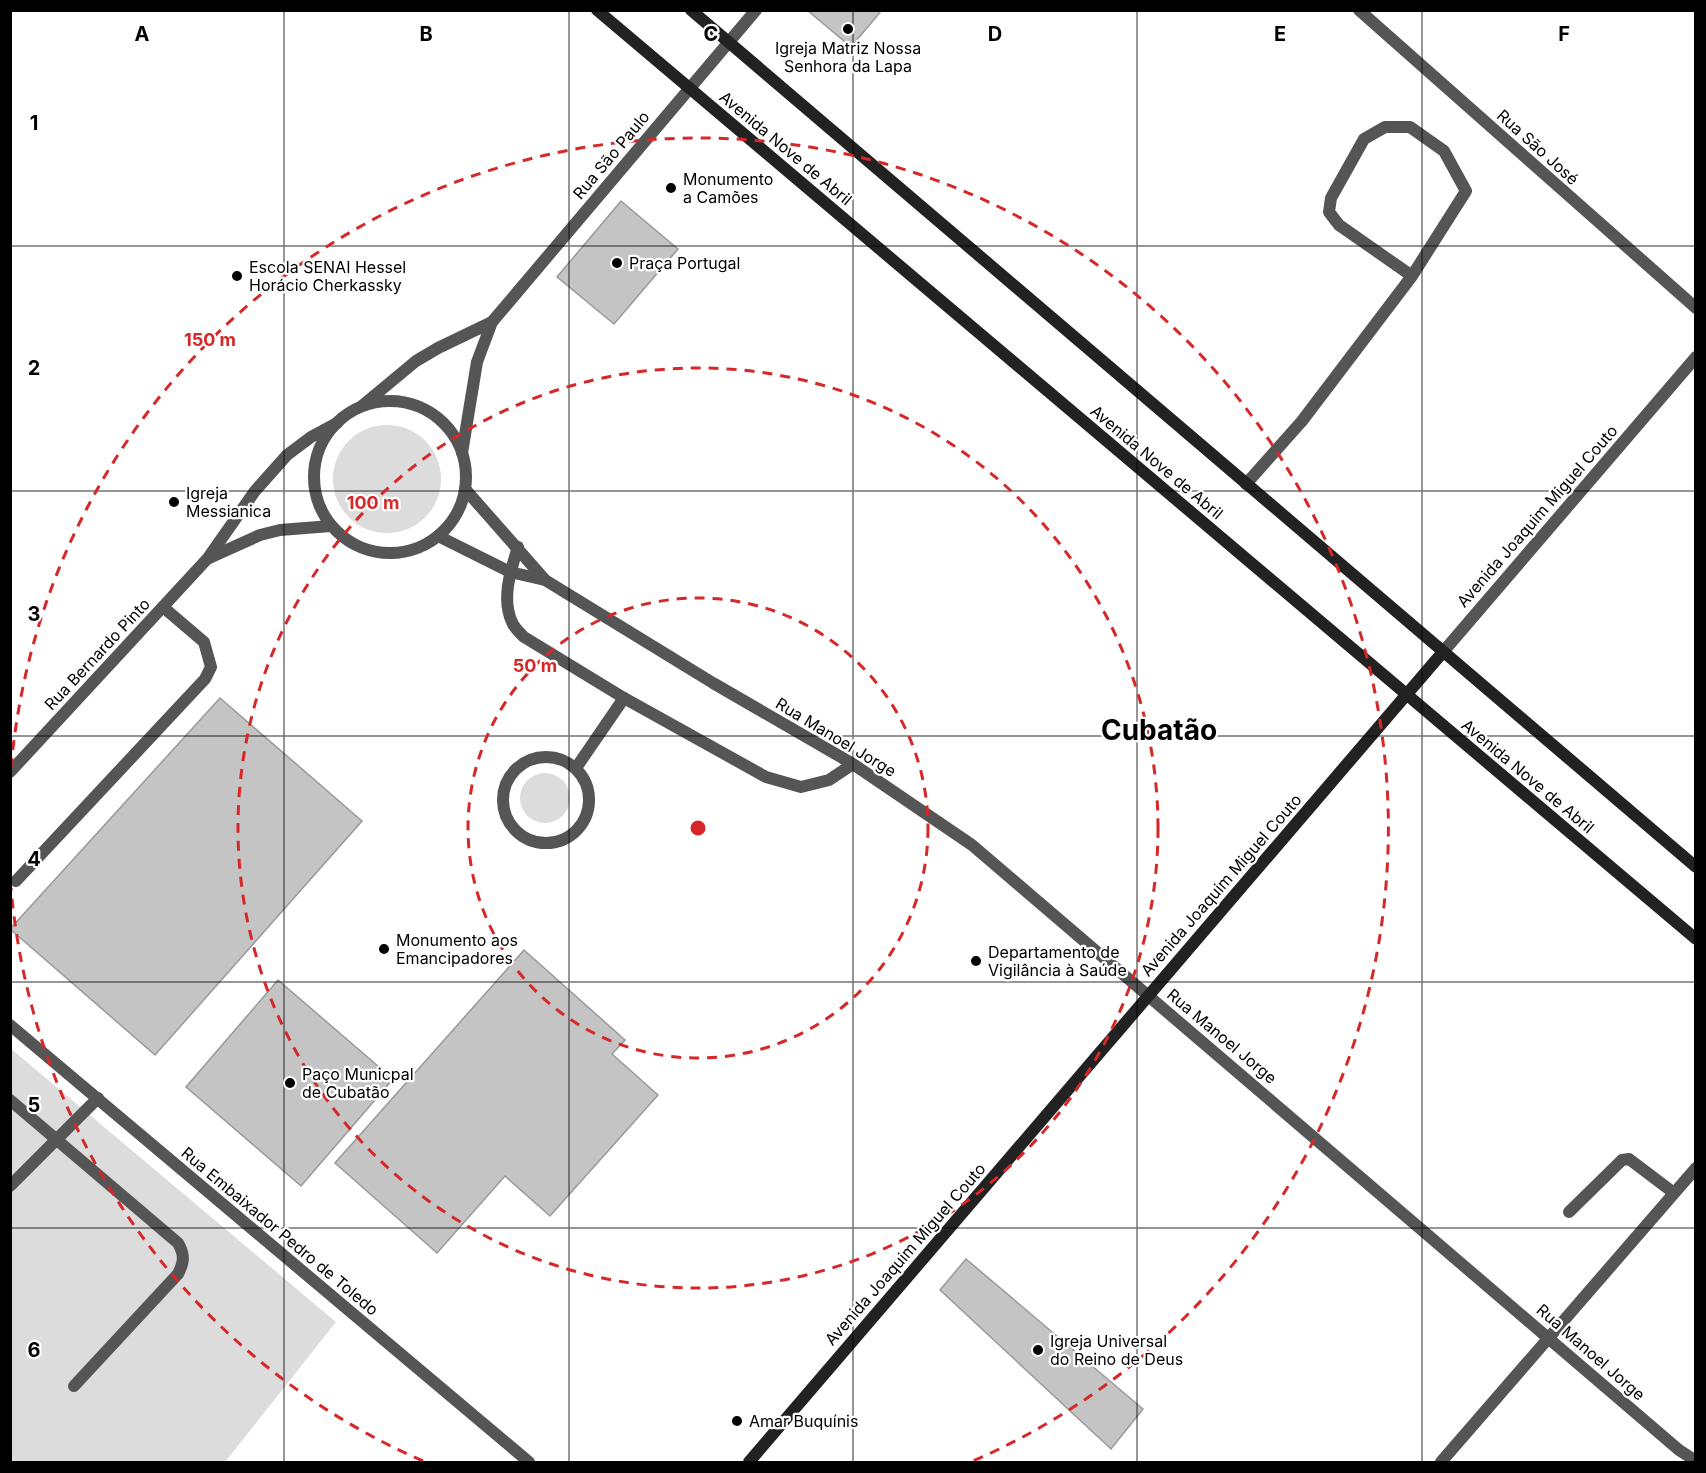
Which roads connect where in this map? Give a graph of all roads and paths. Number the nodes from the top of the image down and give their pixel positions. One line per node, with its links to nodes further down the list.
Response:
1 (597, 10): 6 (main road, Avenida Nove de Abril)
2 (691, 10): 5 (main road)
3 (756, 10): 5 (street, Rua São Paulo)
4 (1359, 10): 8 (street, Rua São José)
5 (728, 44): 6 (street, Rua São Paulo); 14 (main road)
6 (690, 88): 9 (street, Rua São Paulo); 24 (main road, Avenida Nove de Abril)
7 (1412, 276): 7 (street); 14 (street)
8 (1695, 308)
9 (492, 322): 11 (street, Rua São Paulo); 13 (street, Rua São Paulo)
10 (1695, 357): 23 (street, Avenida Joaquim Miguel Couto)
11 (359, 408): 12 (street); 13 (street)
12 (337, 423): 16 (street); 19 (street, Rua Bernardo Pinto)
13 (462, 453): 15 (street)
14 (1246, 484): 23 (main road)
15 (465, 489): 17 (street); 18 (street, Rua Manoel Jorge)
16 (331, 526): 17 (street); 19 (street, Rua Bernardo Pinto)
17 (438, 536): 20 (street, Rua Manoel Jorge)
18 (518, 547): 20 (street); 21 (street, Rua Manoel Jorge)
19 (208, 558): 22 (street, Rua Bernardo Pinto)
20 (510, 572): 21 (street, Rua Manoel Jorge); 25 (street)
21 (545, 580): 26 (street, Rua Manoel Jorge)
22 (163, 607): 28 (street, Rua Bernardo Pinto); 30 (street)
23 (1443, 652): 24 (main road, Avenida Joaquim Miguel Couto); 29 (main road)
24 (1406, 694): 31 (main road, Avenida Nove de Abril); 32 (main road, Avenida Joaquim Miguel Couto)
25 (624, 698): 26 (street); 27 (street)
26 (853, 764): 32 (street, Rua Manoel Jorge)
27 (576, 768): 27 (street)
28 (10, 772)
29 (1695, 867)
30 (16, 881)
31 (1695, 939)
32 (1149, 995): 41 (street, Rua Manoel Jorge); 45 (main road, Avenida Joaquim Miguel Couto)
33 (10, 1025): 34 (street, Rua Embaixador Pedro de Toledo)
34 (98, 1098): 36 (street); 44 (street, Rua Embaixador Pedro de Toledo)
35 (10, 1100): 36 (street)
36 (56, 1138): 38 (street); 42 (street)
37 (1695, 1168): 39 (street)
38 (10, 1186)
39 (1674, 1193): 40 (street); 41 (street)
40 (1569, 1212)
41 (1550, 1337): 43 (street, Rua Manoel Jorge); 46 (street)
42 (74, 1386)
43 (1695, 1461)
44 (529, 1462)
45 (749, 1462)
46 (1441, 1462)

